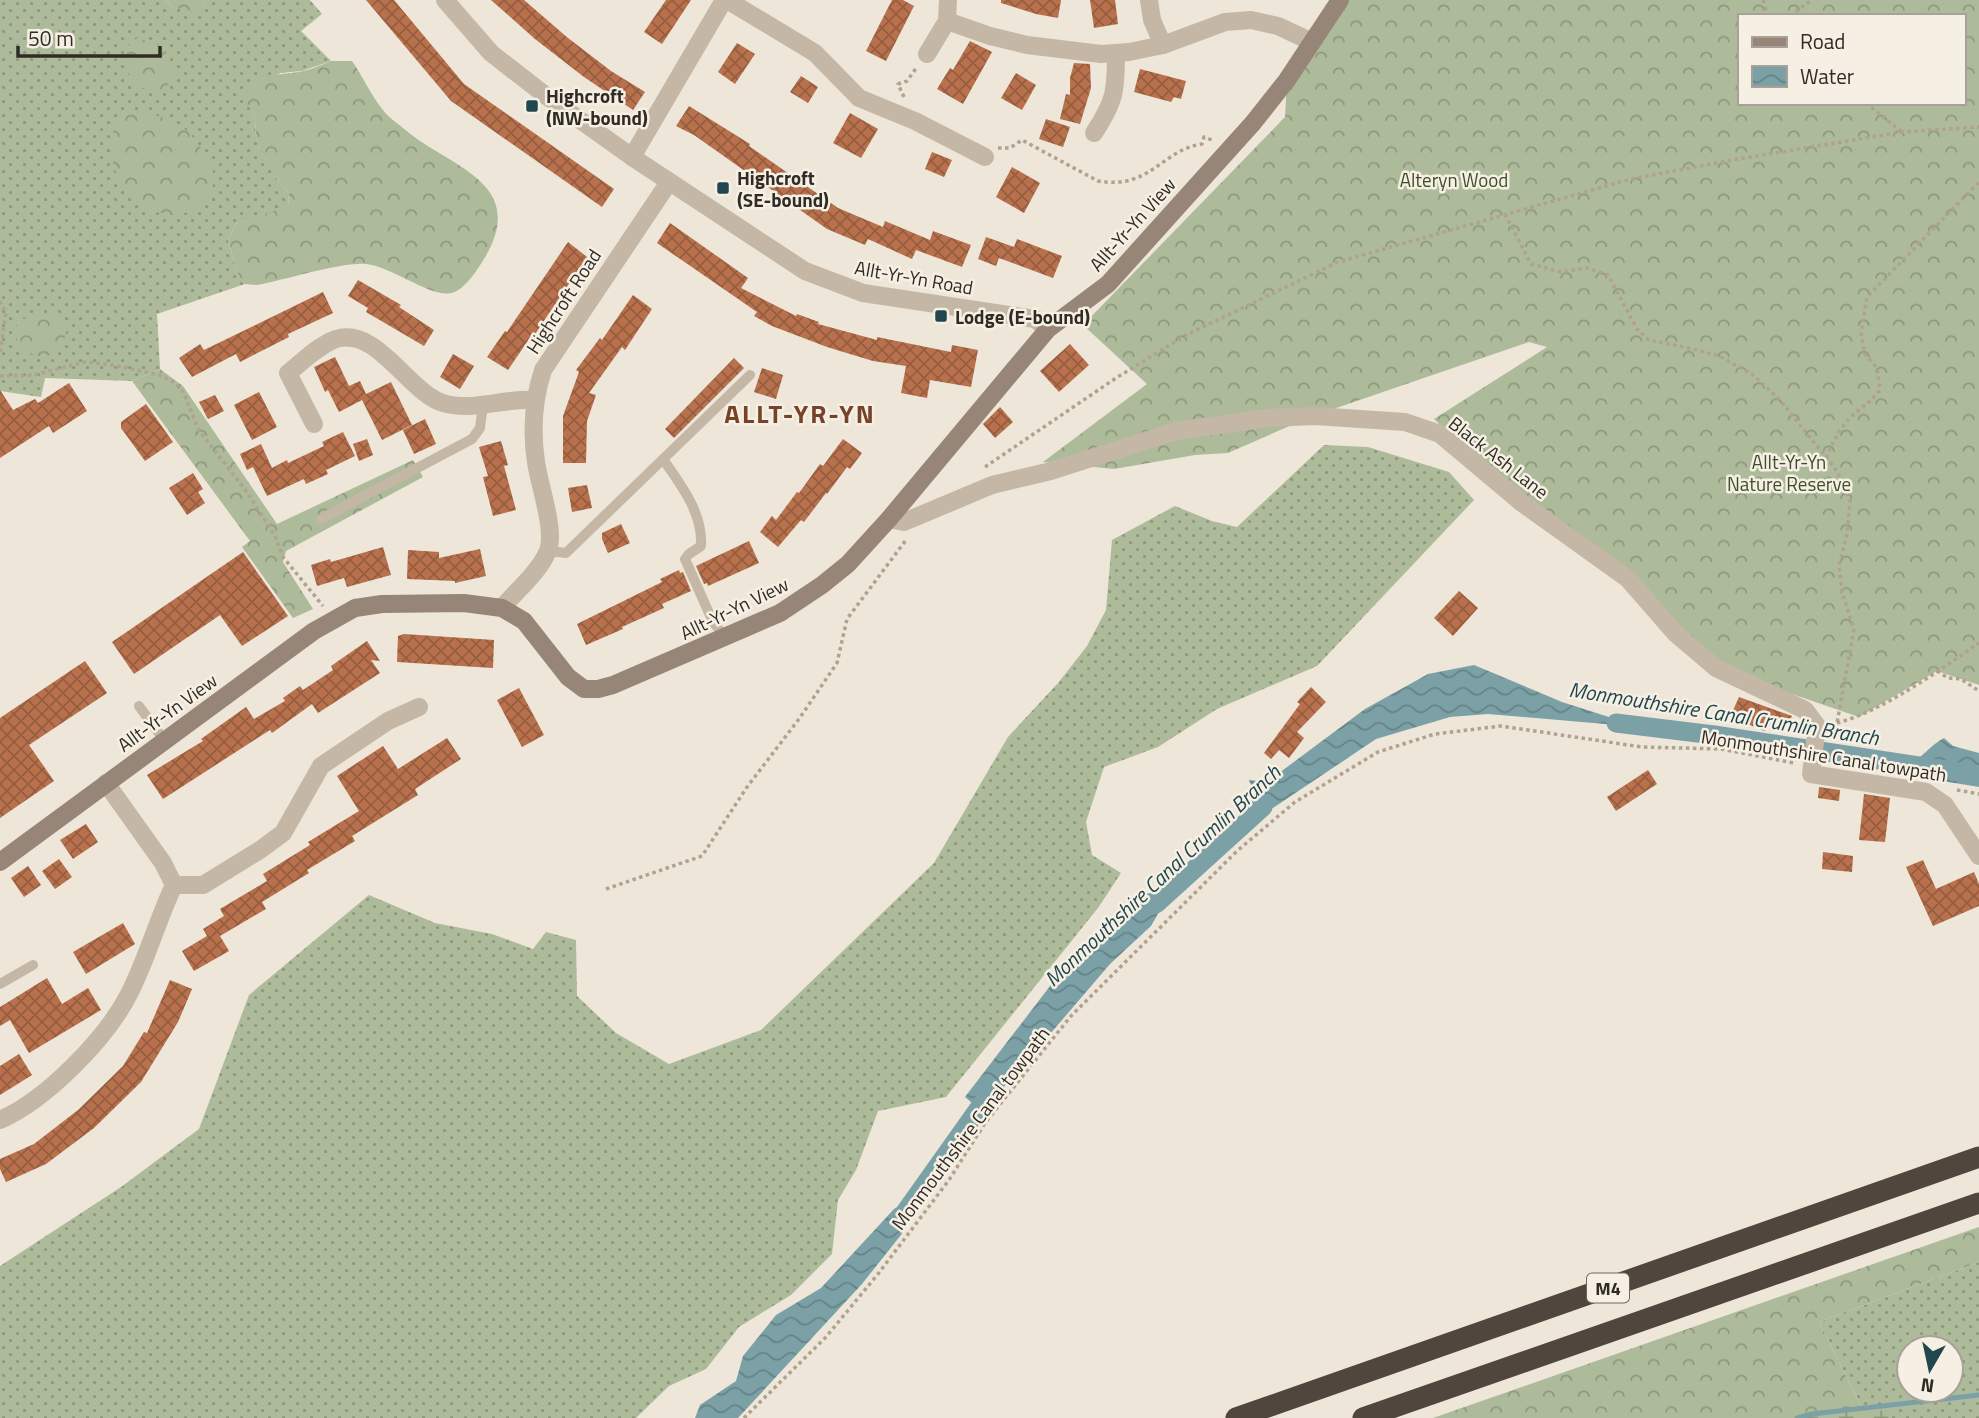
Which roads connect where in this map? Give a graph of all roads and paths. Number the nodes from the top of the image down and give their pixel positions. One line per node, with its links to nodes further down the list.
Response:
1 (444, 0): 20 (street, Allt-Yr-Yn Road)
2 (725, 0): 14 (street); 20 (street)
3 (948, 0): 8 (street)
4 (1149, 0): 10 (street)
5 (1340, 0): 9 (street, Allt-Yr-Yn View)
6 (1812, 0): 7 (path)
7 (1793, 14)
8 (947, 20): 11 (street); 12 (street)
9 (1312, 41): 10 (street); 18 (street, Allt-Yr-Yn View)
10 (1163, 45): 11 (street)
11 (1116, 53): 17 (street)
12 (927, 54): 14 (path)
13 (1868, 105): 16 (path)
14 (915, 121): 19 (street)
15 (1979, 127): 16 (path)
16 (1902, 132): 23 (path)
17 (1094, 133)
18 (1228, 148): 19 (path); 25 (street, Allt-Yr-Yn View)
19 (988, 151)
20 (632, 157): 21 (street, Allt-Yr-Yn Road)
21 (669, 182): 25 (street, Allt-Yr-Yn Road); 29 (street, Highcroft Road)
22 (1979, 182): 32 (path)
23 (1505, 214): 32 (path); 34 (path)
24 (0, 301): 26 (path)
25 (1048, 329): 36 (street, Allt-Yr-Yn View)
26 (0, 353)
27 (750, 375): 33 (lane)
28 (0, 376): 39 (path)
29 (534, 400): 30 (street); 37 (street, Highcroft Road)
30 (483, 404): 31 (street); 35 (lane)
31 (314, 424)
32 (1826, 458): 46 (path)
33 (663, 459): 37 (lane); 40 (lane)
34 (982, 469)
35 (321, 519)
36 (896, 521): 40 (street, Allt-Yr-Yn View); 47 (street, Black Ash Lane); 56 (path)
37 (549, 551): 38 (street)
38 (502, 608): 39 (street, Allt-Yr-Yn View); 40 (street, Allt-Yr-Yn View)
39 (333, 618): 48 (street, Allt-Yr-Yn View)
40 (725, 638)
41 (1979, 643): 42 (path)
42 (1937, 671): 43 (path); 46 (path)
43 (1979, 691)
44 (139, 706): 48 (lane)
45 (419, 707): 55 (street)
46 (1837, 723): 47 (path)
47 (1817, 730): 49 (street)
48 (164, 740): 50 (street, Allt-Yr-Yn View)
49 (1811, 766): 53 (street); 62 (path, Monmouthshire Canal towpath)
50 (106, 783): 54 (street, Allt-Yr-Yn View); 55 (street)
51 (1953, 790): 52 (path, Monmouthshire Canal towpath)
52 (1979, 794)
53 (1979, 856)
54 (0, 862)
55 (174, 885): 59 (street)
56 (606, 890)
57 (33, 965): 58 (lane)
58 (0, 984)
59 (0, 1120)
60 (1979, 1157): 63 (highway, M4)
61 (1979, 1203): 64 (highway, M4)
62 (744, 1418)
63 (1236, 1418)
64 (1363, 1418)

